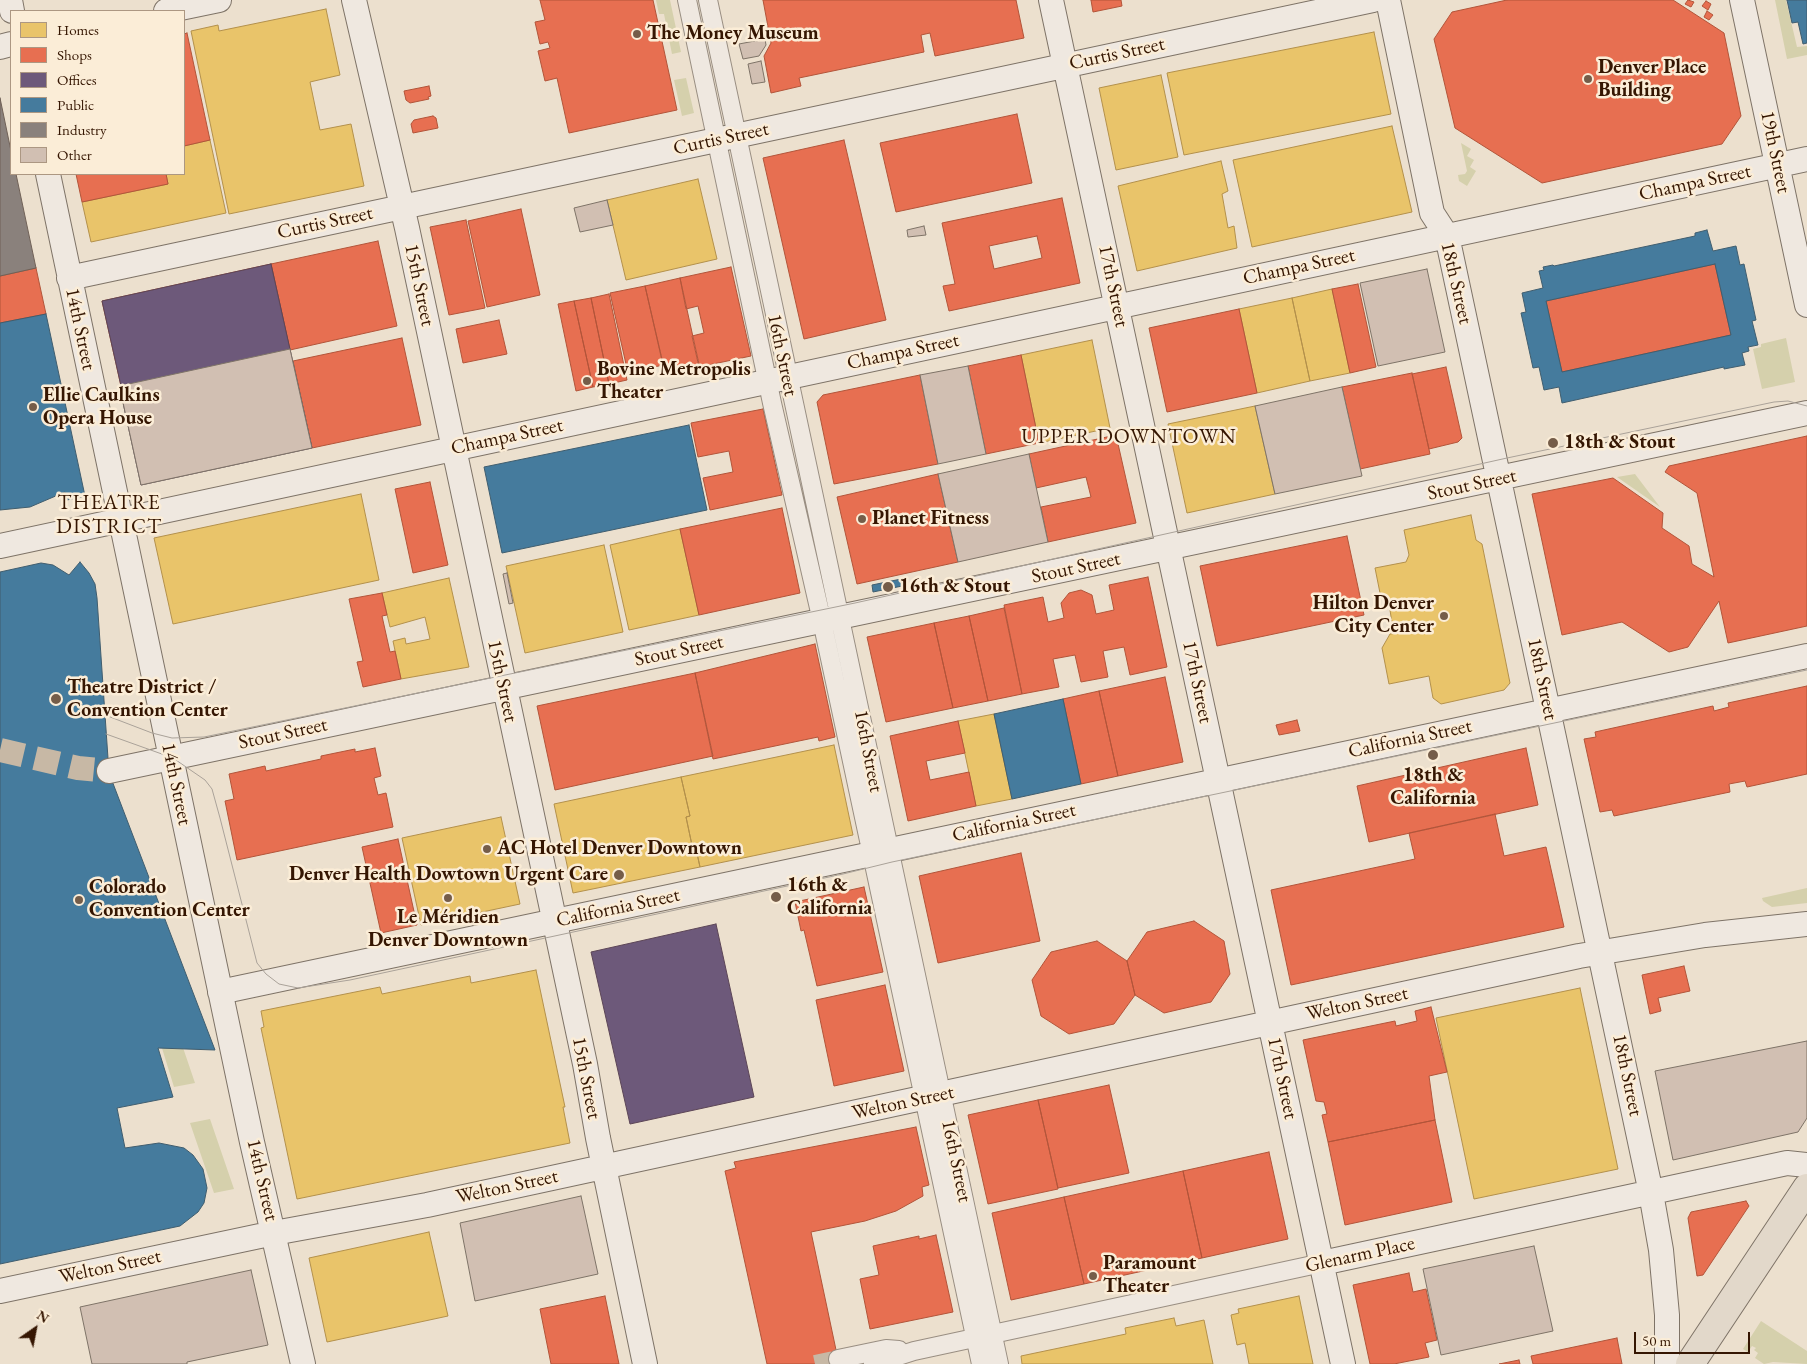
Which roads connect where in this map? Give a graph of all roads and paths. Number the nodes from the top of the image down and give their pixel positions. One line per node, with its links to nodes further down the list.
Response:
1 (219, 0): 9 (main road)
2 (354, 0): 15 (main road, 15th Street)
3 (688, 0): 11 (street)
4 (708, 0): 11 (street)
5 (1051, 0): 10 (main road, 17th Street)
6 (1373, 0): 10 (main road, Curtis Street)
7 (1388, 0): 16 (main road, 18th Street)
8 (1742, 0): 13 (main road, 19th Street)
9 (171, 10)
10 (1065, 65): 11 (main road, Curtis Street); 19 (main road, 17th Street)
11 (726, 139): 15 (main road, Curtis Street); 20 (street, 16th Street)
12 (1807, 159): 13 (main road, Champa Street)
13 (1778, 165): 16 (main road, Champa Street); 18 (main road, 19th Street)
14 (48, 175): 17 (main road, 14th Street)
15 (402, 207): 17 (main road, Curtis Street); 22 (main road, 15th Street)
16 (1447, 236): 19 (main road, Champa Street); 23 (main road, 18th Street)
17 (69, 278): 24 (main road, 14th Street)
18 (1807, 305)
19 (1117, 306): 20 (main road, Champa Street); 26 (main road, 17th Street)
20 (777, 379): 22 (main road, Champa Street); 27 (street, 16th Street)
21 (1807, 413): 23 (main road, Stout Street)
22 (453, 449): 24 (main road, Champa Street); 29 (main road, 15th Street)
23 (1500, 479): 26 (main road, Stout Street); 30 (main road, 18th Street)
24 (121, 520): 25 (main road, Champa Street); 31 (main road, 14th Street)
25 (0, 546)
26 (1169, 549): 27 (main road, Stout Street); 33 (main road, 17th Street)
27 (832, 619): 29 (main road, Stout Street); 34 (street, 16th Street)
28 (1807, 656): 30 (main road, California Street)
29 (504, 688): 31 (main road, Stout Street); 35 (main road, 15th Street)
30 (1549, 710): 33 (main road, California Street); 37 (main road, 18th Street)
31 (171, 758): 32 (main road, Stout Street); 38 (main road, 14th Street)
32 (109, 771)
33 (1218, 780): 34 (main road, California Street); 39 (main road, 17th Street)
34 (880, 852): 35 (main road, California Street); 40 (street, 16th Street)
35 (553, 921): 38 (main road, California Street); 42 (main road, 15th Street)
36 (1807, 924): 37 (main road, Welton Street)
37 (1601, 952): 39 (main road, Welton Street); 44 (main road, 18th Street)
38 (220, 992): 45 (main road, 14th Street)
39 (1270, 1023): 40 (main road, Welton Street); 46 (main road, 17th Street)
40 (933, 1097): 42 (main road, Welton Street); 48 (street, 16th Street); 49 (street, 16th Street)
41 (1807, 1165): 44 (main road, Glenarm Place)
42 (604, 1166): 45 (main road, Welton Street); 53 (main road, 15th Street)
43 (1807, 1188): 59 (main road)
44 (1651, 1193): 46 (main road, Glenarm Place); 58 (main road, 18th Street)
45 (274, 1232): 47 (main road, Welton Street); 52 (main road, 14th Street)
46 (1322, 1263): 48 (street, Glenarm Place); 57 (main road, 17th Street)
47 (0, 1291)
48 (993, 1334): 49 (street, Glenarm Place); 56 (street, 16th Street)
49 (975, 1337): 50 (street, Glenarm Place); 55 (street, 16th Street)
50 (914, 1350): 51 (street, Glenarm Place); 54 (street, Glenarm Place)
51 (838, 1359)
52 (303, 1364)
53 (645, 1364)
54 (873, 1364)
55 (981, 1364)
56 (999, 1364)
57 (1343, 1364)
58 (1667, 1364)
59 (1690, 1364)

